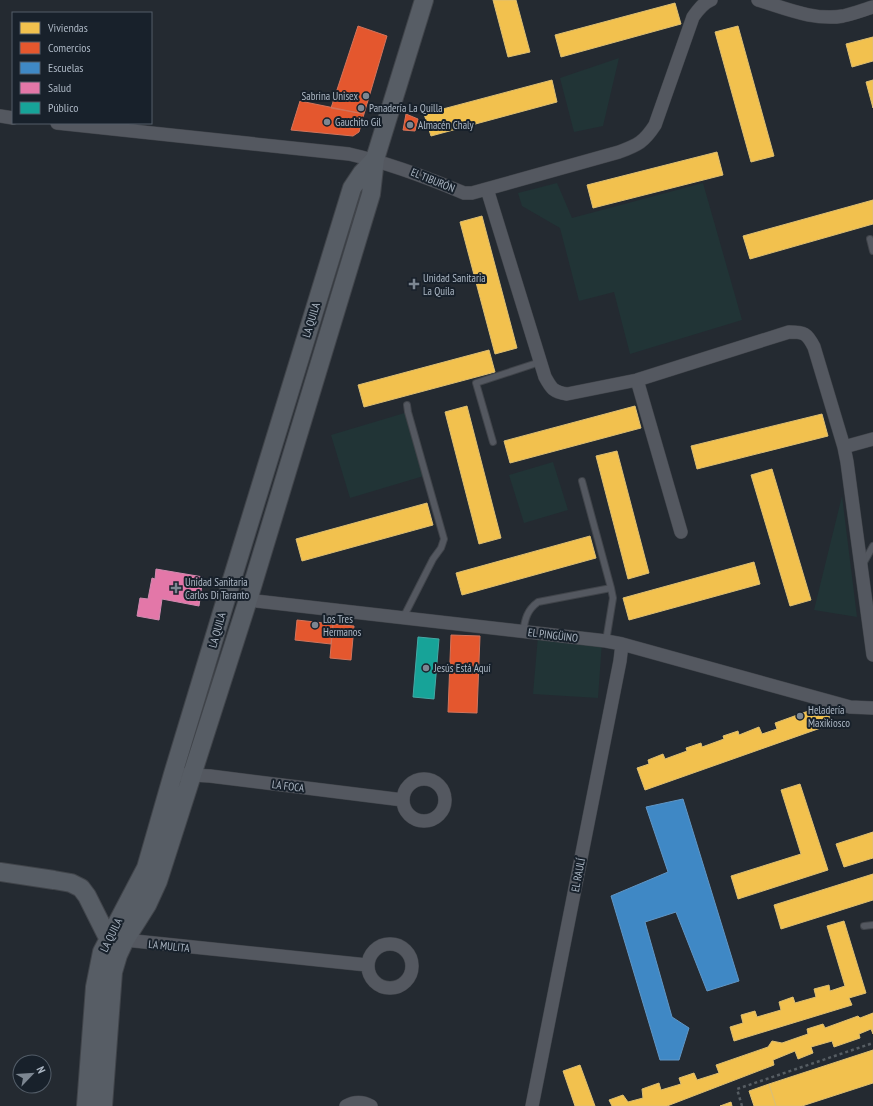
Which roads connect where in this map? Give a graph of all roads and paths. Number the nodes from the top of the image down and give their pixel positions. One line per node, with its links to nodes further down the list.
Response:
1 (424, 0): 8 (main road, LA QUILA)
2 (711, 0): 9 (street, EL TIBURÓN)
3 (758, 0): 4 (street)
4 (871, 5)
5 (0, 116): 6 (street)
6 (12, 118)
7 (67, 124): 8 (street, EL TIBURÓN)
8 (375, 159): 9 (street, EL TIBURÓN); 23 (main road, LA QUILA); 24 (main road, LA QUILA)
9 (487, 189): 12 (street)
10 (870, 239): 11 (lane)
11 (873, 251)
12 (540, 362): 13 (street); 16 (lane)
13 (637, 380): 17 (street); 19 (street)
14 (408, 405): 25 (lane)
15 (873, 439): 17 (street)
16 (493, 442)
17 (844, 448): 21 (street)
18 (582, 481): 22 (lane)
19 (681, 532)
20 (873, 546): 21 (lane)
21 (861, 567): 29 (street)
22 (611, 588): 26 (lane); 27 (lane)
23 (226, 599): 24 (main road, EL PINGÜINO); 31 (main road, LA QUILA)
24 (248, 600): 25 (street, EL PINGÜINO); 32 (main road, LA QUILA)
25 (403, 618): 26 (street, EL PINGÜINO)
26 (523, 632): 27 (street, EL PINGÜINO)
27 (606, 641): 28 (street, EL PINGÜINO)
28 (622, 644): 30 (street, EL PINGÜINO); 44 (street, EL RAULÍ)
29 (873, 655)
30 (873, 708)
31 (173, 774): 32 (street, LA FOCA); 37 (main road, LA QUILA)
32 (193, 774): 33 (street, LA FOCA); 37 (main road, LA QUILA)
33 (403, 800)
34 (0, 872): 37 (main road)
35 (873, 925): 36 (lane)
36 (864, 926)
37 (117, 938): 38 (street, LA MULITA); 40 (main road, LA QUILA); 41 (main road, LA QUILA)
38 (367, 965)
39 (873, 1043): 45 (path)
40 (86, 1106)
41 (103, 1106)
42 (346, 1106): 43 (street)
43 (371, 1106)
44 (532, 1106)
45 (742, 1106)

